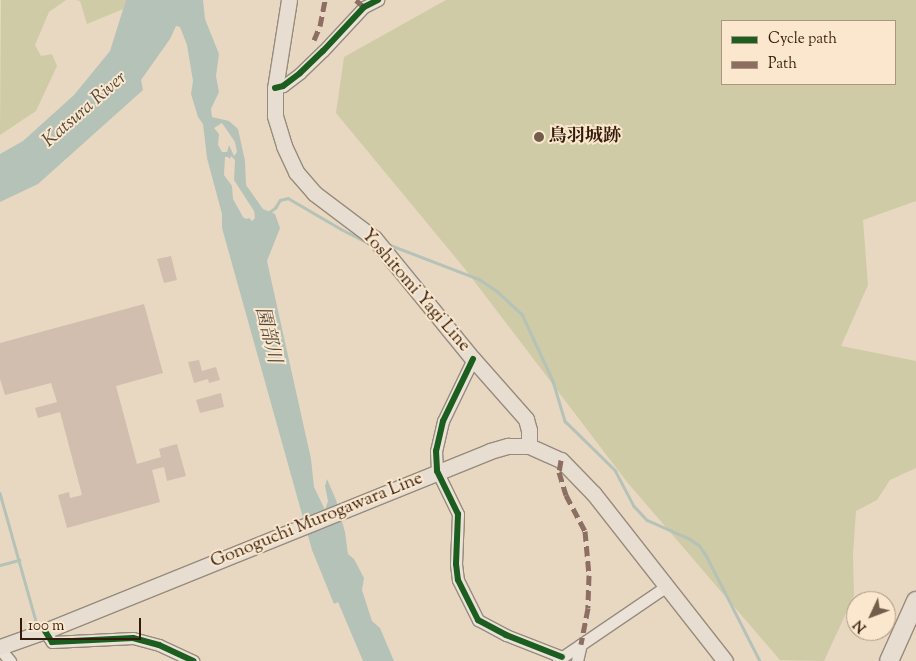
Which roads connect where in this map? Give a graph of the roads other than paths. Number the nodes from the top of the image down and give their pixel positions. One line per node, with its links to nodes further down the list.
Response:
1 (289, 0): 3 (main road, Yoshitomi Yagi Line)
2 (378, 0): 3 (street)
3 (275, 88): 4 (main road, Yoshitomi Yagi Line)
4 (473, 359): 5 (main road, Yoshitomi Yagi Line); 6 (street)
5 (529, 446): 6 (main road, Gonoguchi Murogawara Line); 7 (main road, Gonoguchi Murogawara Line)
6 (437, 471): 9 (main road, Gonoguchi Murogawara Line); 12 (street)
7 (667, 586): 10 (street); 16 (main road, Gonoguchi Murogawara Line)
8 (916, 601): 17 (highway)
9 (45, 631): 11 (main road, Gonoguchi Murogawara Line); 14 (street)
10 (581, 644): 12 (street); 15 (street)
11 (0, 648): 13 (street)
12 (559, 659)
13 (9, 661)
14 (193, 661)
15 (577, 661)
16 (724, 661)
17 (889, 661)

